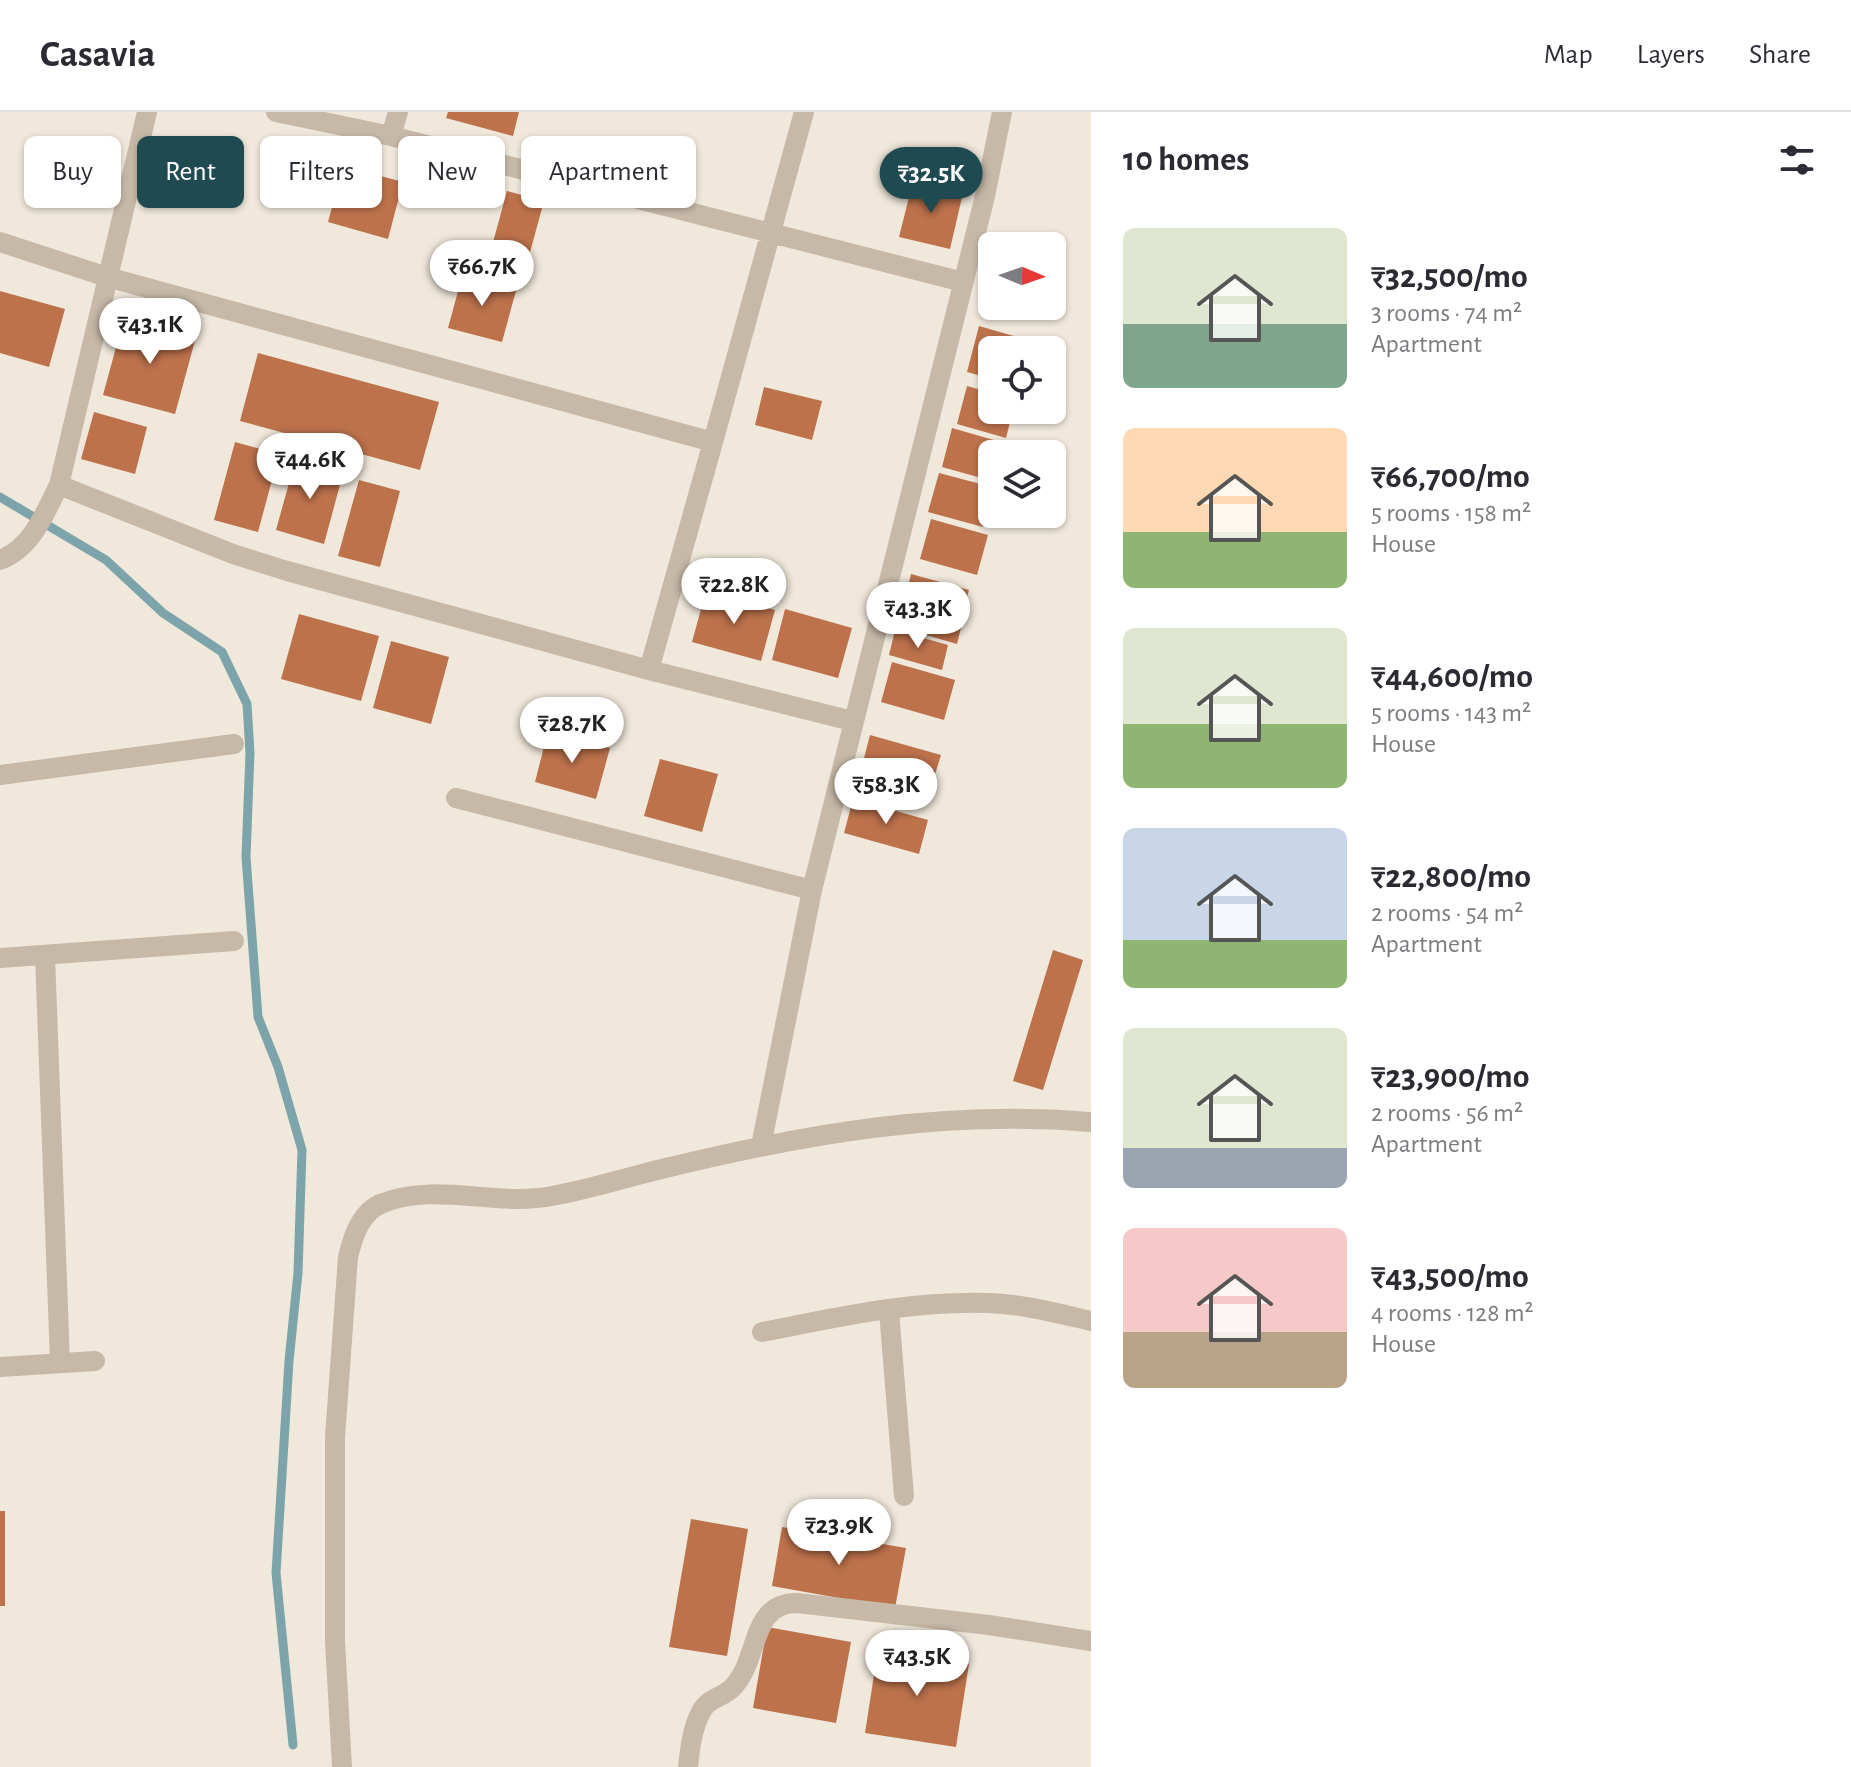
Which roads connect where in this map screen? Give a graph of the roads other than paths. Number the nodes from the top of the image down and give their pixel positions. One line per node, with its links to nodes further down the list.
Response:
1 (147, 112): 9 (street)
2 (276, 112): 6 (street)
3 (398, 112): 6 (street)
4 (804, 112): 7 (street)
5 (1002, 112): 10 (street)
6 (391, 136): 7 (street)
7 (771, 234): 10 (street); 11 (street)
8 (0, 242): 9 (street)
9 (107, 277): 11 (street); 12 (street)
10 (963, 282): 15 (street)
11 (713, 442): 14 (street)
12 (56, 490): 13 (street); 14 (street)
13 (0, 560)
14 (649, 670): 15 (street)
15 (852, 721): 19 (street)
16 (234, 744): 17 (street)
17 (0, 775)
18 (456, 798): 19 (street)
19 (812, 890): 24 (street)
20 (234, 941): 21 (street)
21 (45, 955): 22 (street); 29 (street)
22 (0, 958)
23 (1091, 1122): 24 (street)
24 (761, 1146): 33 (street)
25 (889, 1311): 26 (street); 27 (street); 31 (street)
26 (1091, 1321)
27 (762, 1332)
28 (95, 1361): 29 (street)
29 (60, 1363): 30 (street)
30 (0, 1367)
31 (904, 1496)
32 (1091, 1641): 34 (street)
33 (342, 1767)
34 (688, 1767)

